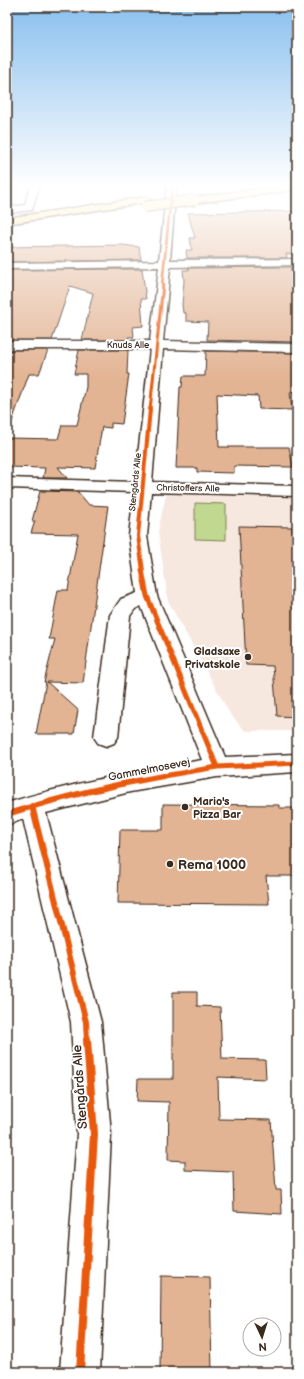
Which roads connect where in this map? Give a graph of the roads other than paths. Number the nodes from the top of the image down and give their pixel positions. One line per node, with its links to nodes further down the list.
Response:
1 (166, 250): 3 (street, Stengårds Alle)
2 (297, 262): 3 (street)
3 (165, 264): 4 (street); 6 (street, Stengårds Alle)
4 (7, 266)
5 (7, 345): 6 (street, Knuds Alle)
6 (157, 345): 7 (street, Knuds Alle); 9 (street, Stengårds Alle)
7 (297, 348)
8 (7, 483): 9 (street, Christoffers Alle)
9 (143, 487): 10 (street, Christoffers Alle); 11 (street, Stengårds Alle)
10 (297, 491)
11 (147, 596): 12 (street); 14 (street, Stengårds Alle)
12 (106, 737)
13 (297, 763): 14 (street, Gammelmosevej)
14 (217, 767): 15 (street, Gammelmosevej)
15 (19, 810): 16 (street, Stengårds Alle)
16 (80, 1372)

